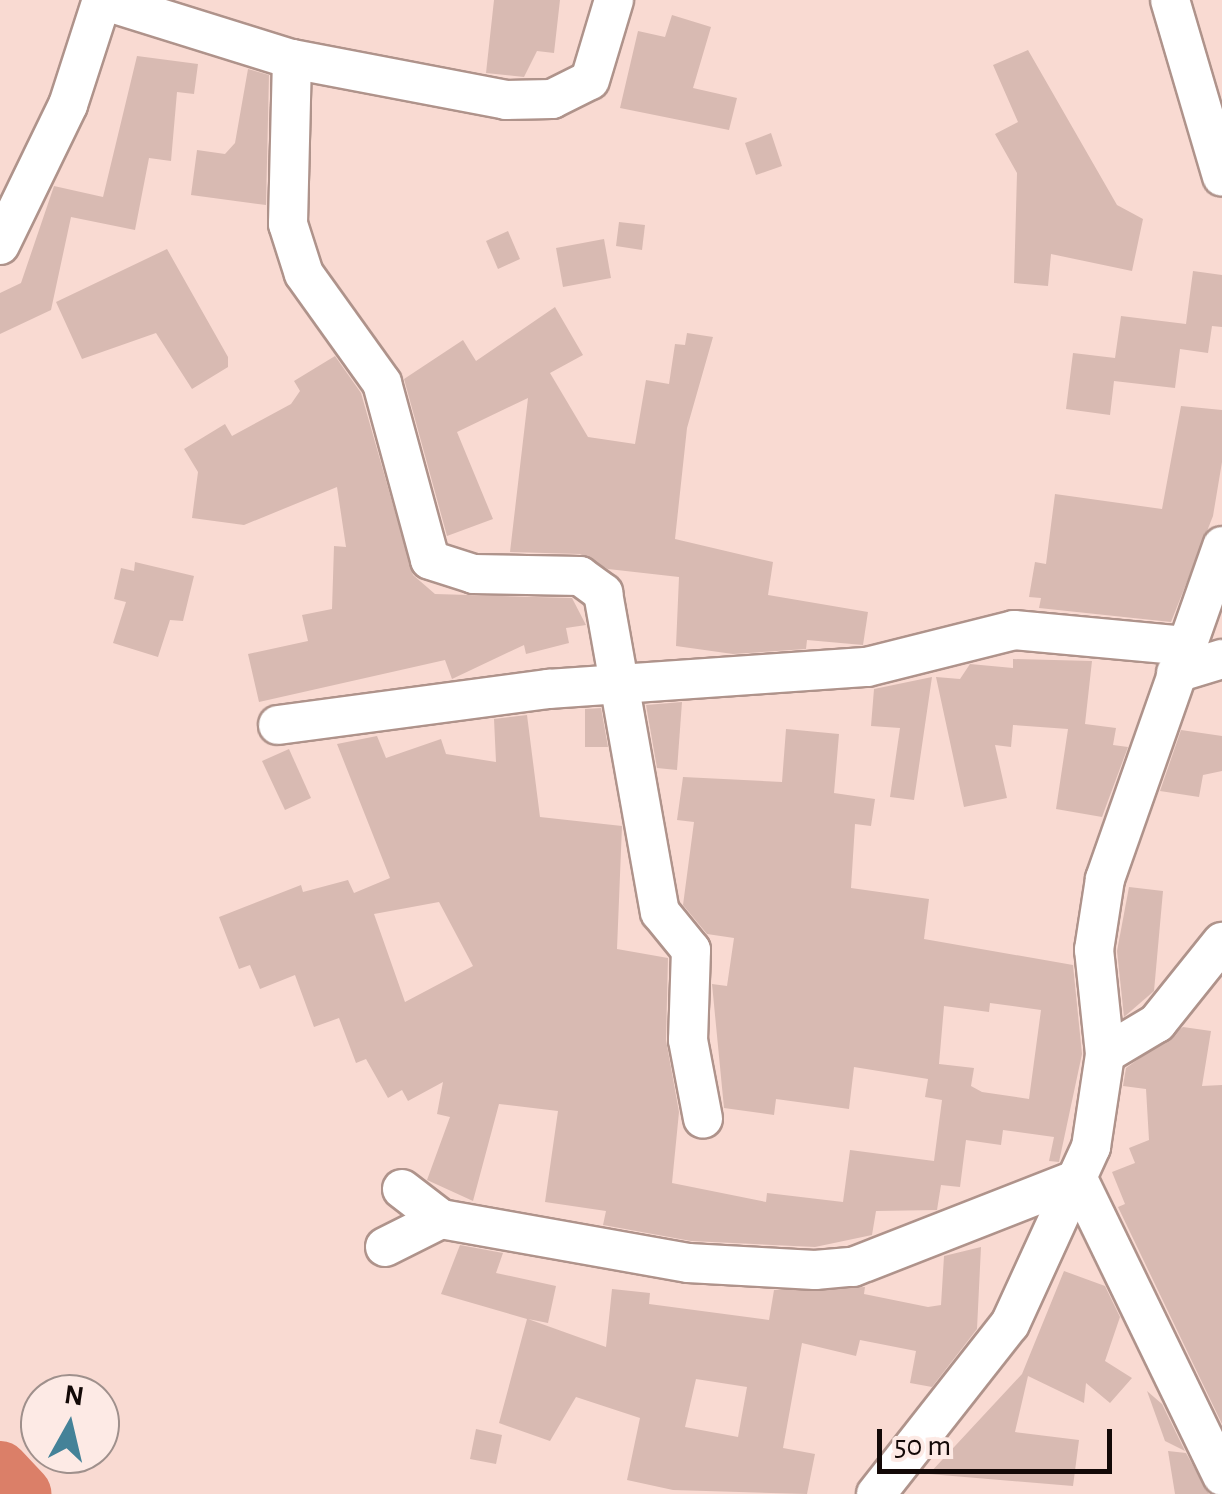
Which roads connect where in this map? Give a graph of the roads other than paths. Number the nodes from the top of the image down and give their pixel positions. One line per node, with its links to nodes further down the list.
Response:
1 (614, 0): 3 (street)
2 (1170, 0): 4 (street)
3 (292, 59): 5 (street); 9 (street)
4 (1222, 176)
5 (0, 245)
6 (1222, 546): 7 (street)
7 (1180, 659): 8 (street); 9 (street); 12 (street)
8 (1222, 659)
9 (619, 683): 10 (street); 13 (street)
10 (278, 724)
11 (1222, 942): 12 (street)
12 (1105, 1054): 14 (street)
13 (703, 1119)
14 (1078, 1179): 16 (street); 18 (street); 19 (street)
15 (402, 1189): 16 (street)
16 (441, 1219): 17 (street)
17 (385, 1247)
18 (1222, 1476)
19 (876, 1494)

